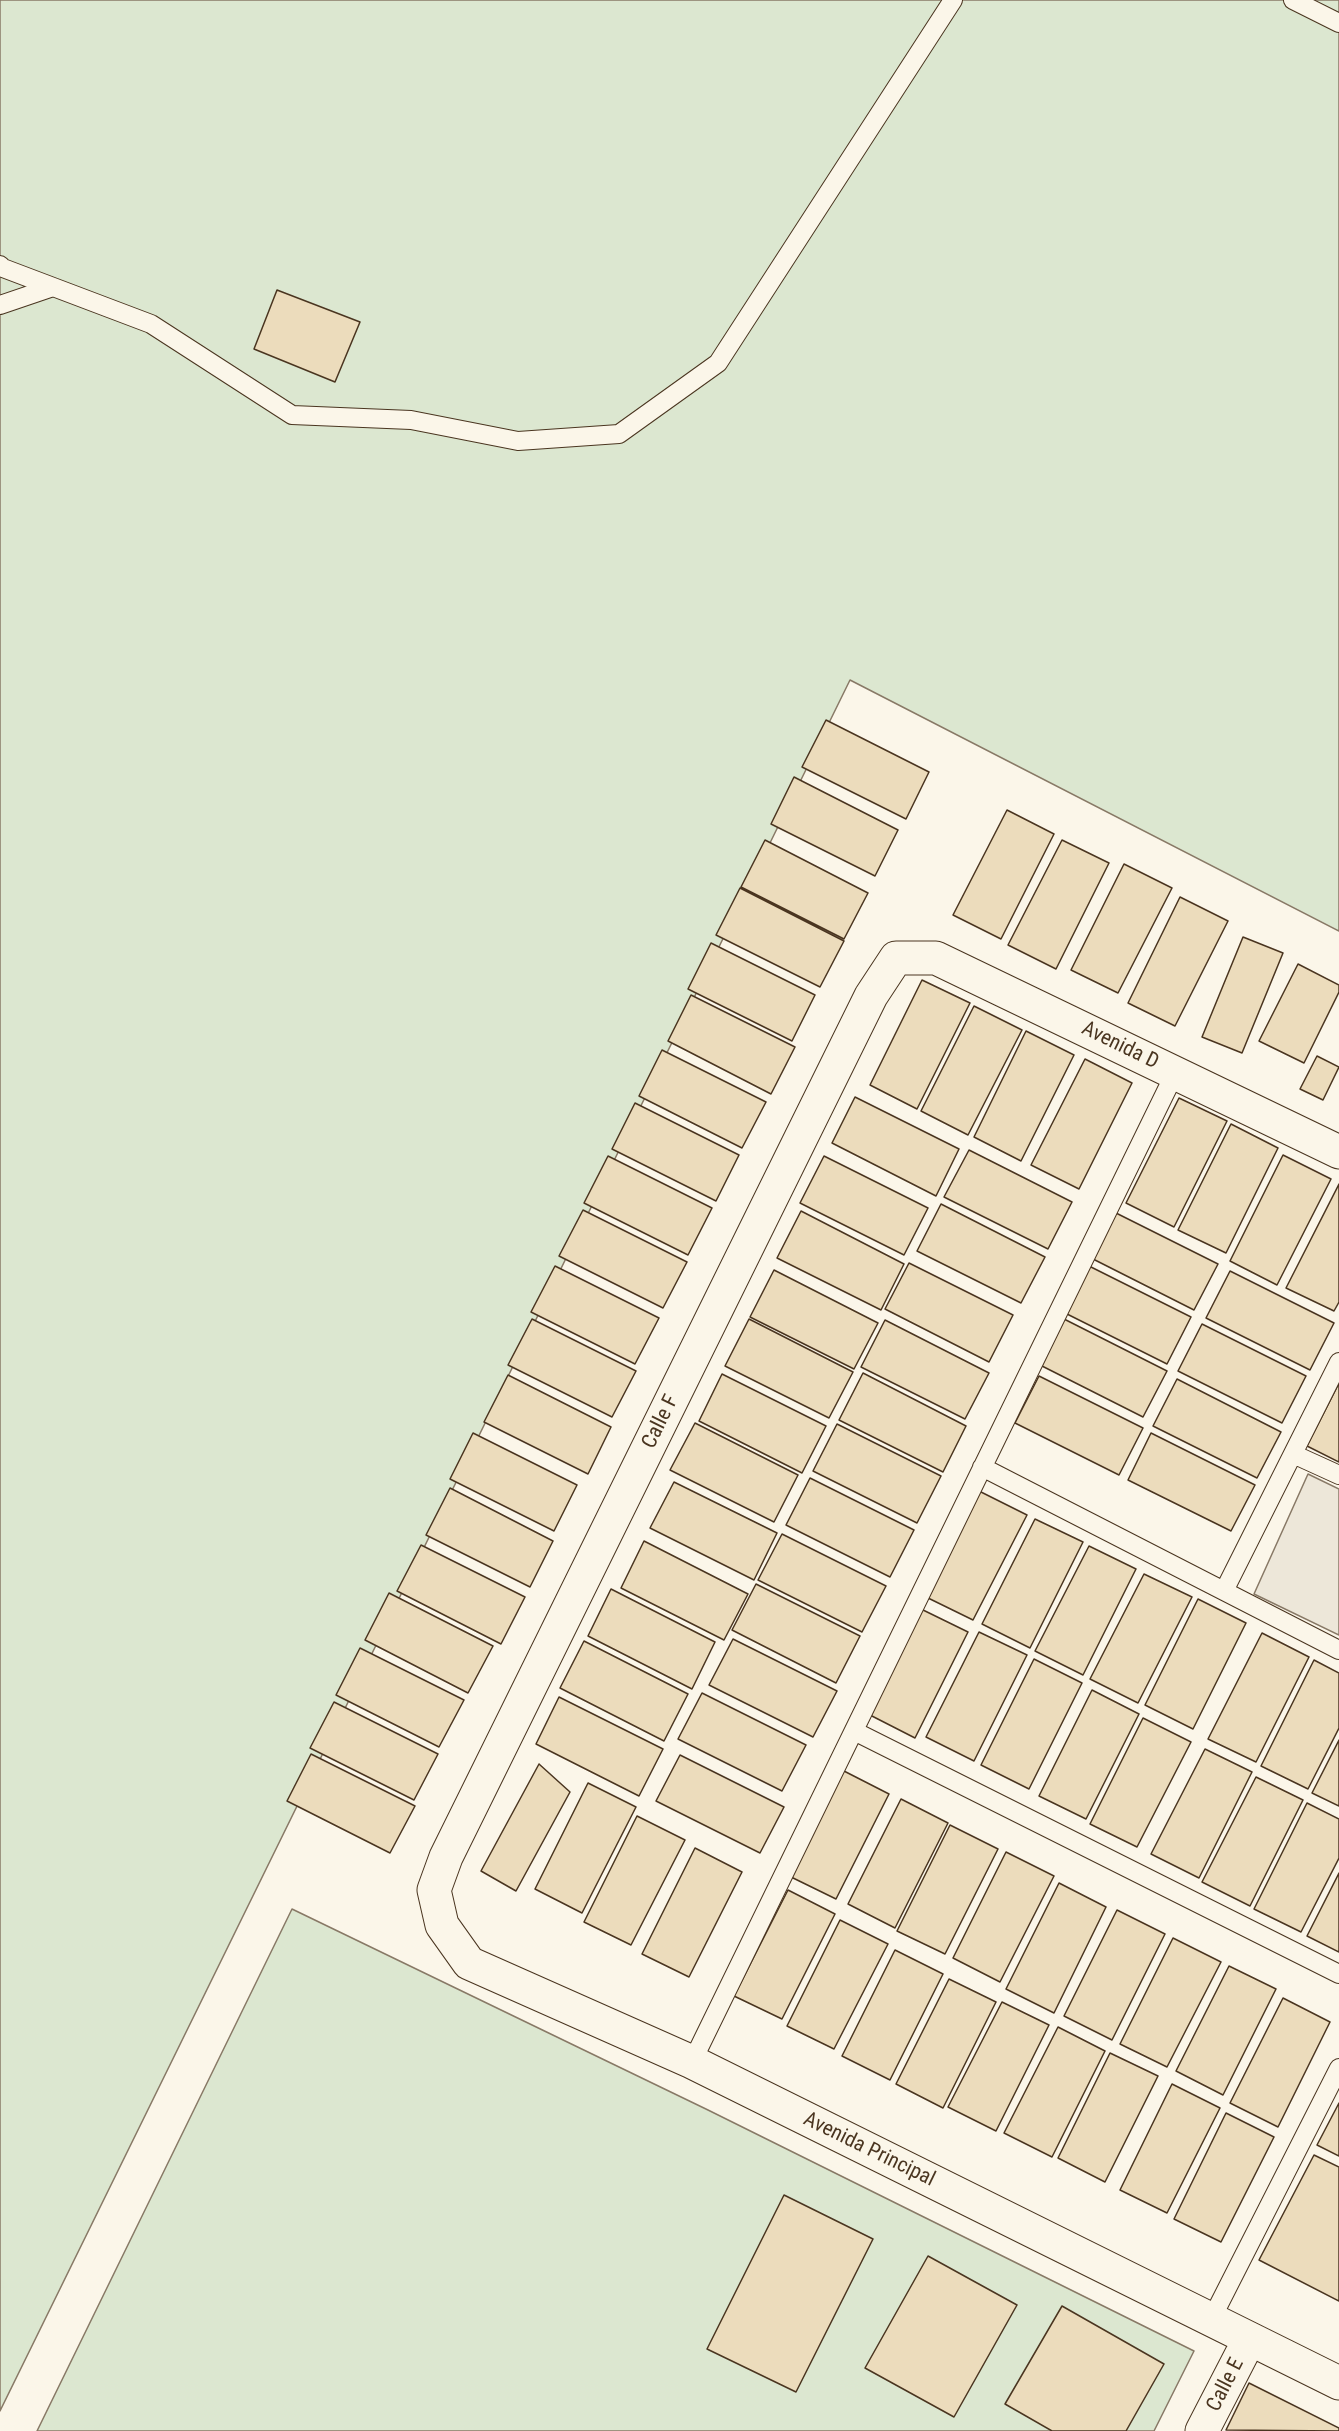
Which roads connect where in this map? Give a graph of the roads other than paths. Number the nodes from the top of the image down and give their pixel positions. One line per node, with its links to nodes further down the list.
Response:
1 (953, 0): 5 (lane)
2 (1293, 0): 3 (lane)
3 (1339, 23)
4 (0, 265): 5 (lane)
5 (53, 287): 6 (lane)
6 (0, 305)
7 (896, 958): 8 (street, Avenida D); 17 (street, Calle F)
8 (1175, 1073): 9 (street, Avenida D); 12 (lane)
9 (1339, 1152)
10 (1339, 1362): 11 (lane)
11 (1293, 1454): 13 (lane); 14 (lane)
12 (982, 1467): 14 (lane); 16 (lane)
13 (1339, 1475)
14 (1224, 1591): 15 (lane)
15 (1339, 1650)
16 (854, 1731): 18 (lane); 19 (lane)
17 (434, 1890): 19 (street, Avenida Principal)
18 (1339, 1974)
19 (692, 2061): 21 (street, Avenida Principal)
20 (1339, 2068): 21 (lane)
21 (1211, 2320): 22 (street, Avenida Principal)
22 (1249, 2340): 23 (street, Avenida Principal); 24 (street, Calle E)
23 (1339, 2383)
24 (1202, 2431)

